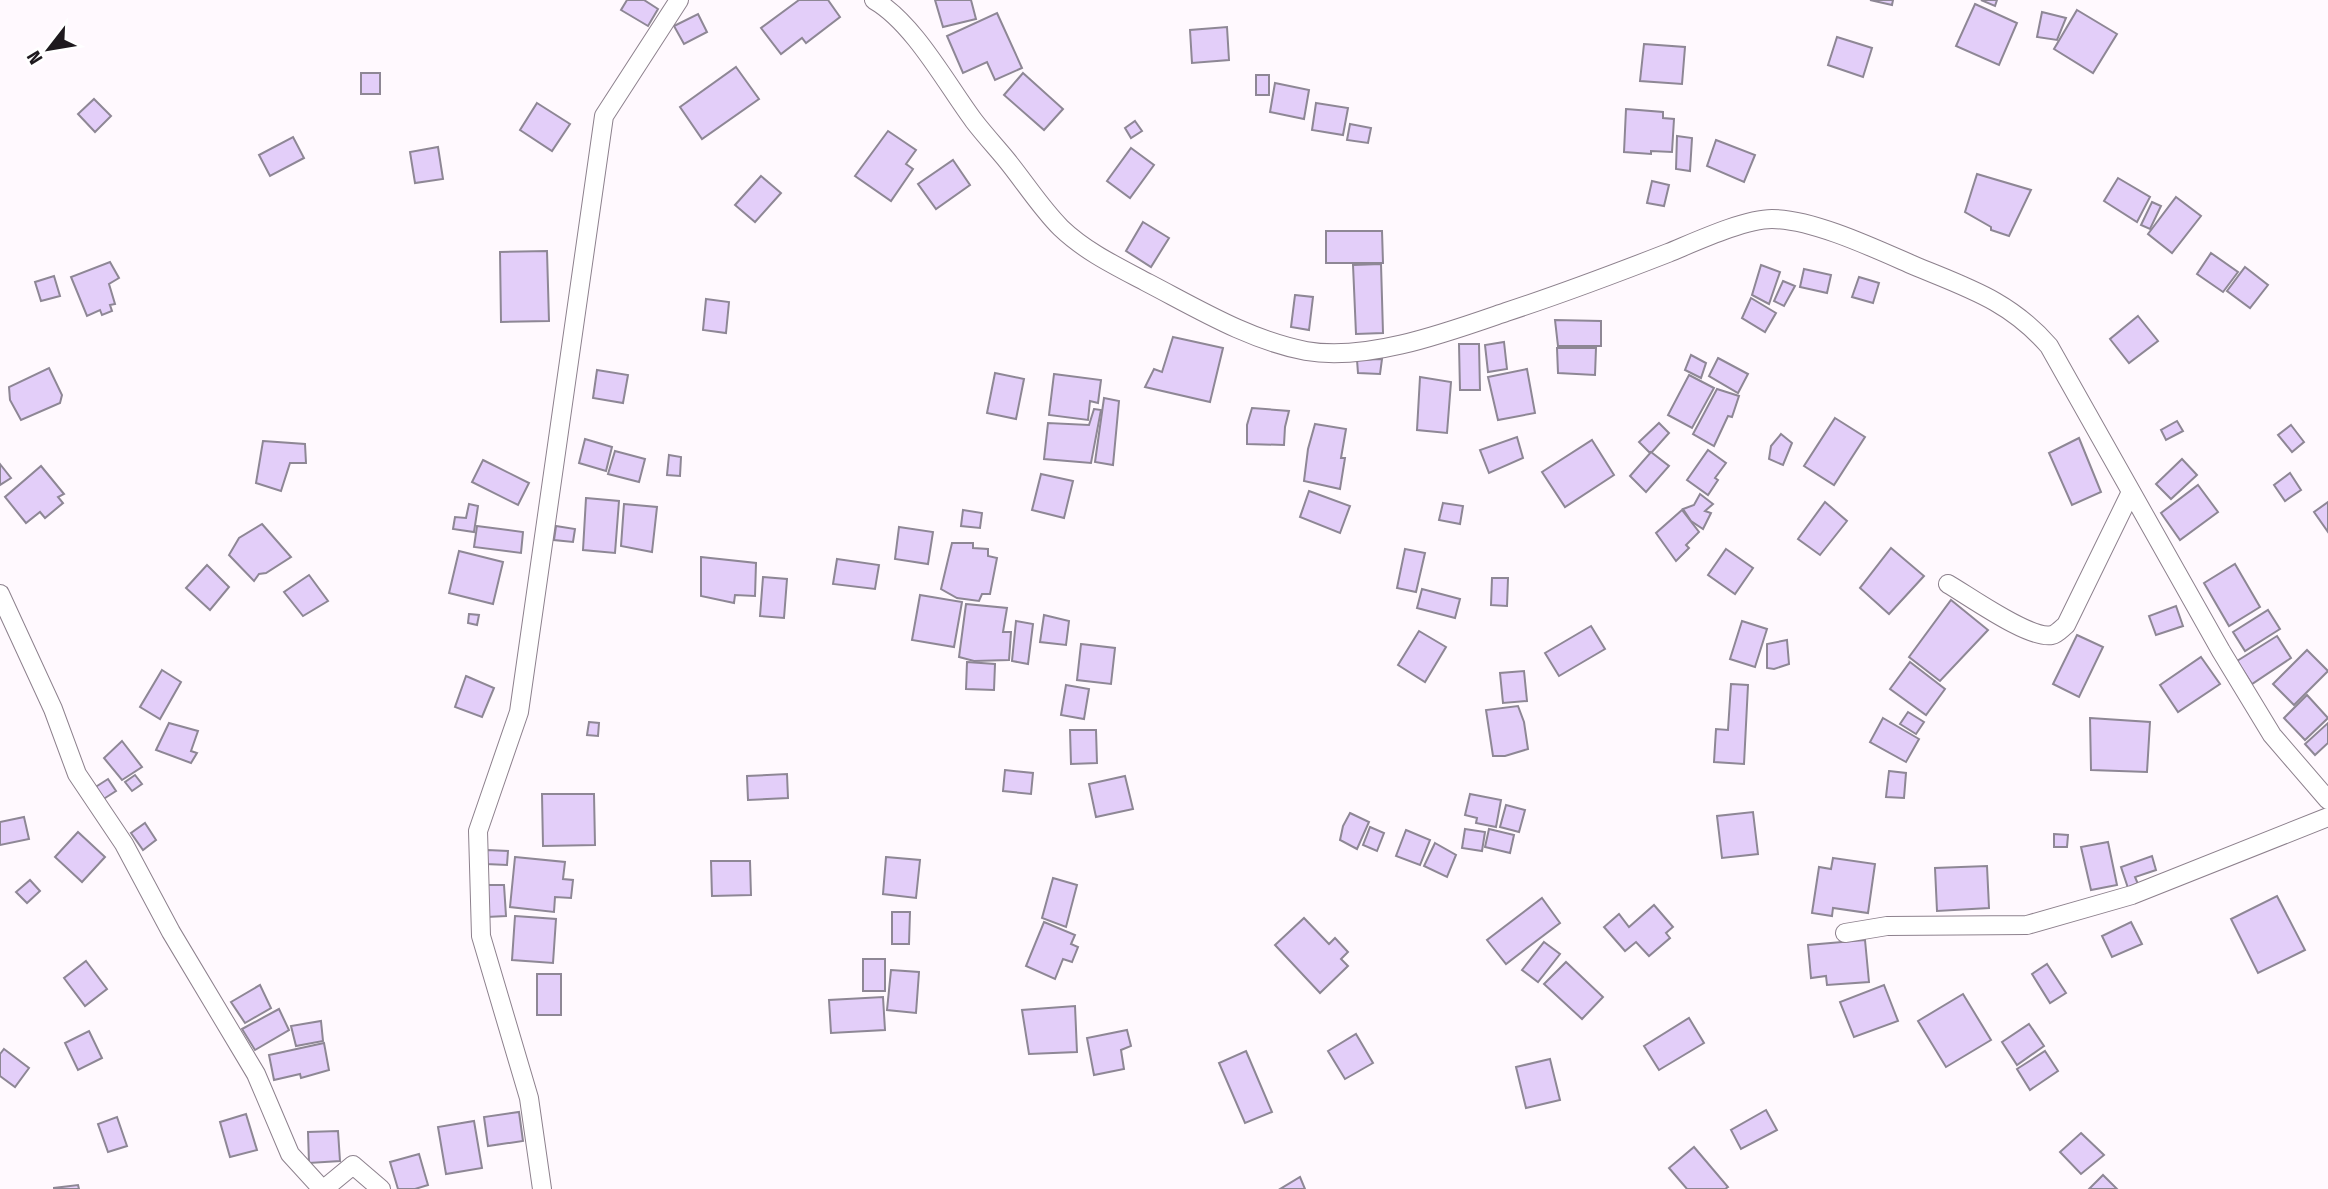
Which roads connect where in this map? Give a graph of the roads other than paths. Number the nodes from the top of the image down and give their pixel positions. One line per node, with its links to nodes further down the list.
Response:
1 (679, 0): 11 (street)
2 (874, 0): 3 (street)
3 (2132, 492): 4 (street); 6 (street)
4 (1948, 584)
5 (0, 594): 9 (street)
6 (2328, 800)
7 (2328, 817): 8 (street)
8 (1845, 933)
9 (323, 1189): 10 (street)
10 (381, 1189)
11 (542, 1189)

